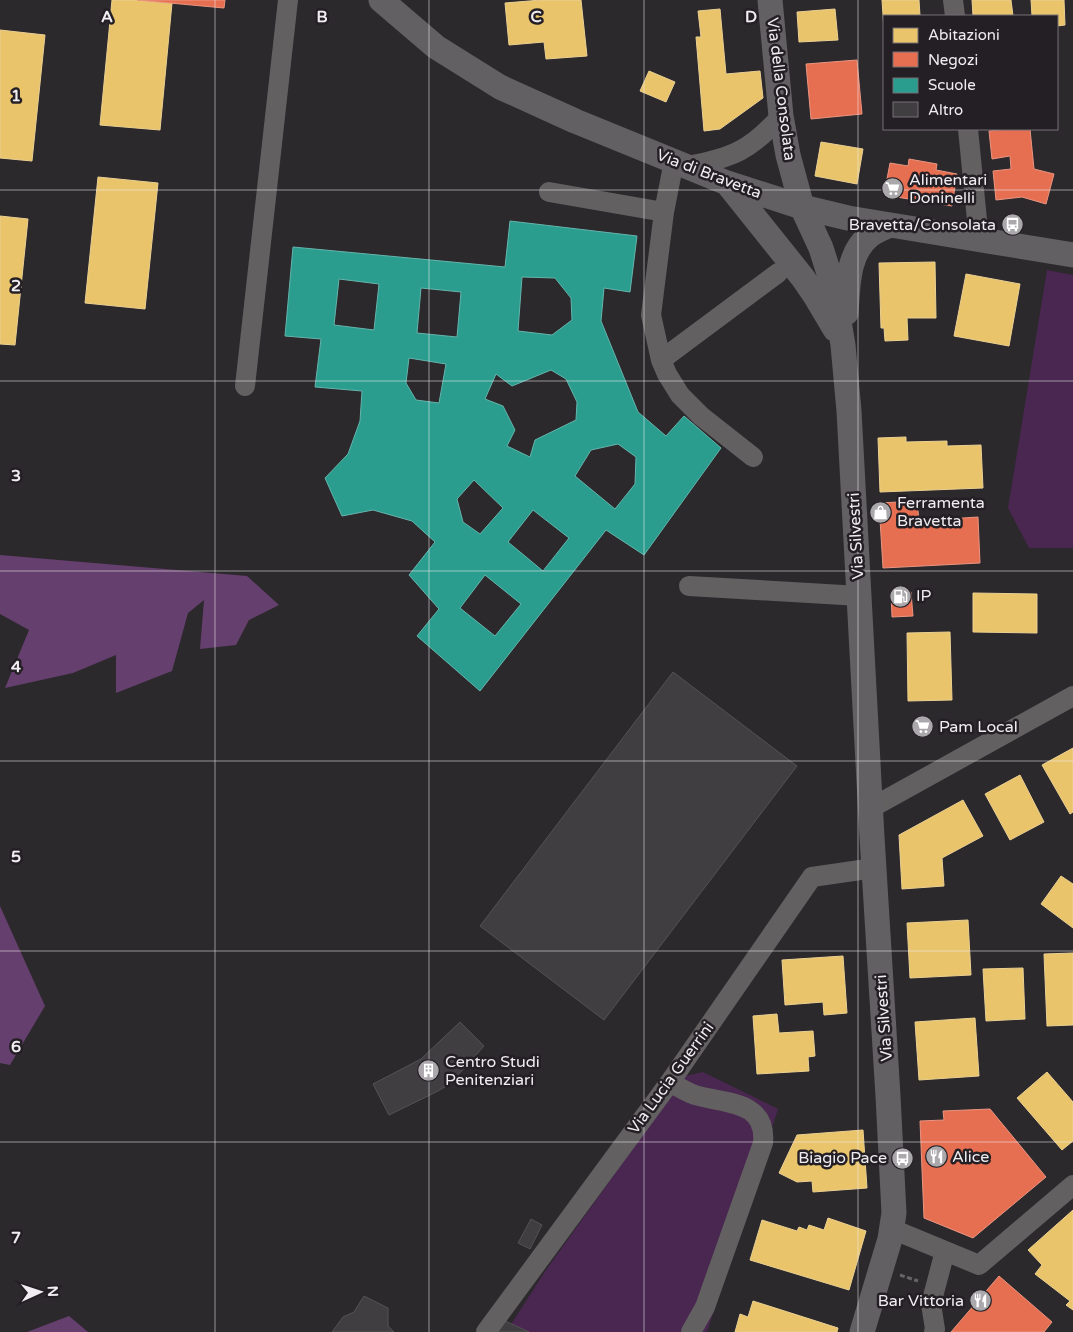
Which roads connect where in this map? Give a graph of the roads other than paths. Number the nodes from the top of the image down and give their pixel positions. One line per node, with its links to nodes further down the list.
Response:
1 (288, 0): 19 (street)
2 (382, 0): 8 (main road, Via di Bravetta)
3 (770, 0): 6 (main road, Via della Consolata)
4 (953, 0): 5 (street)
5 (955, 15)
6 (781, 116): 8 (street); 11 (main road, Via della Consolata)
7 (968, 130): 14 (street)
8 (681, 163): 9 (main road, Via di Bravetta); 12 (street)
9 (727, 183): 11 (main road, Via di Bravetta); 17 (main road, Via Silvestri)
10 (549, 192): 12 (street)
11 (802, 207): 13 (main road, Via di Bravetta); 17 (main road, Via Silvestri)
12 (664, 212): 18 (street)
13 (890, 225): 14 (main road, Via di Bravetta); 17 (main road, Via Silvestri)
14 (979, 240): 15 (main road, Via di Bravetta)
15 (1073, 255)
16 (778, 273): 18 (street)
17 (843, 345): 22 (main road, Via Silvestri)
18 (661, 360): 20 (street)
19 (246, 386)
20 (753, 457)
21 (689, 586): 22 (street)
22 (860, 596): 24 (main road, Via Silvestri)
23 (1073, 696): 24 (street)
24 (871, 808): 25 (main road, Via Silvestri)
25 (874, 868): 26 (street, Via Lucia Guerrini); 28 (main road, Via Silvestri)
26 (670, 1082): 30 (street, Via Lucia Guerrini); 31 (street)
27 (1073, 1185): 29 (street)
28 (892, 1229): 29 (street); 32 (main road, Via Silvestri)
29 (945, 1251): 33 (street)
30 (488, 1329)
31 (690, 1332)
32 (862, 1332)
33 (934, 1332)

